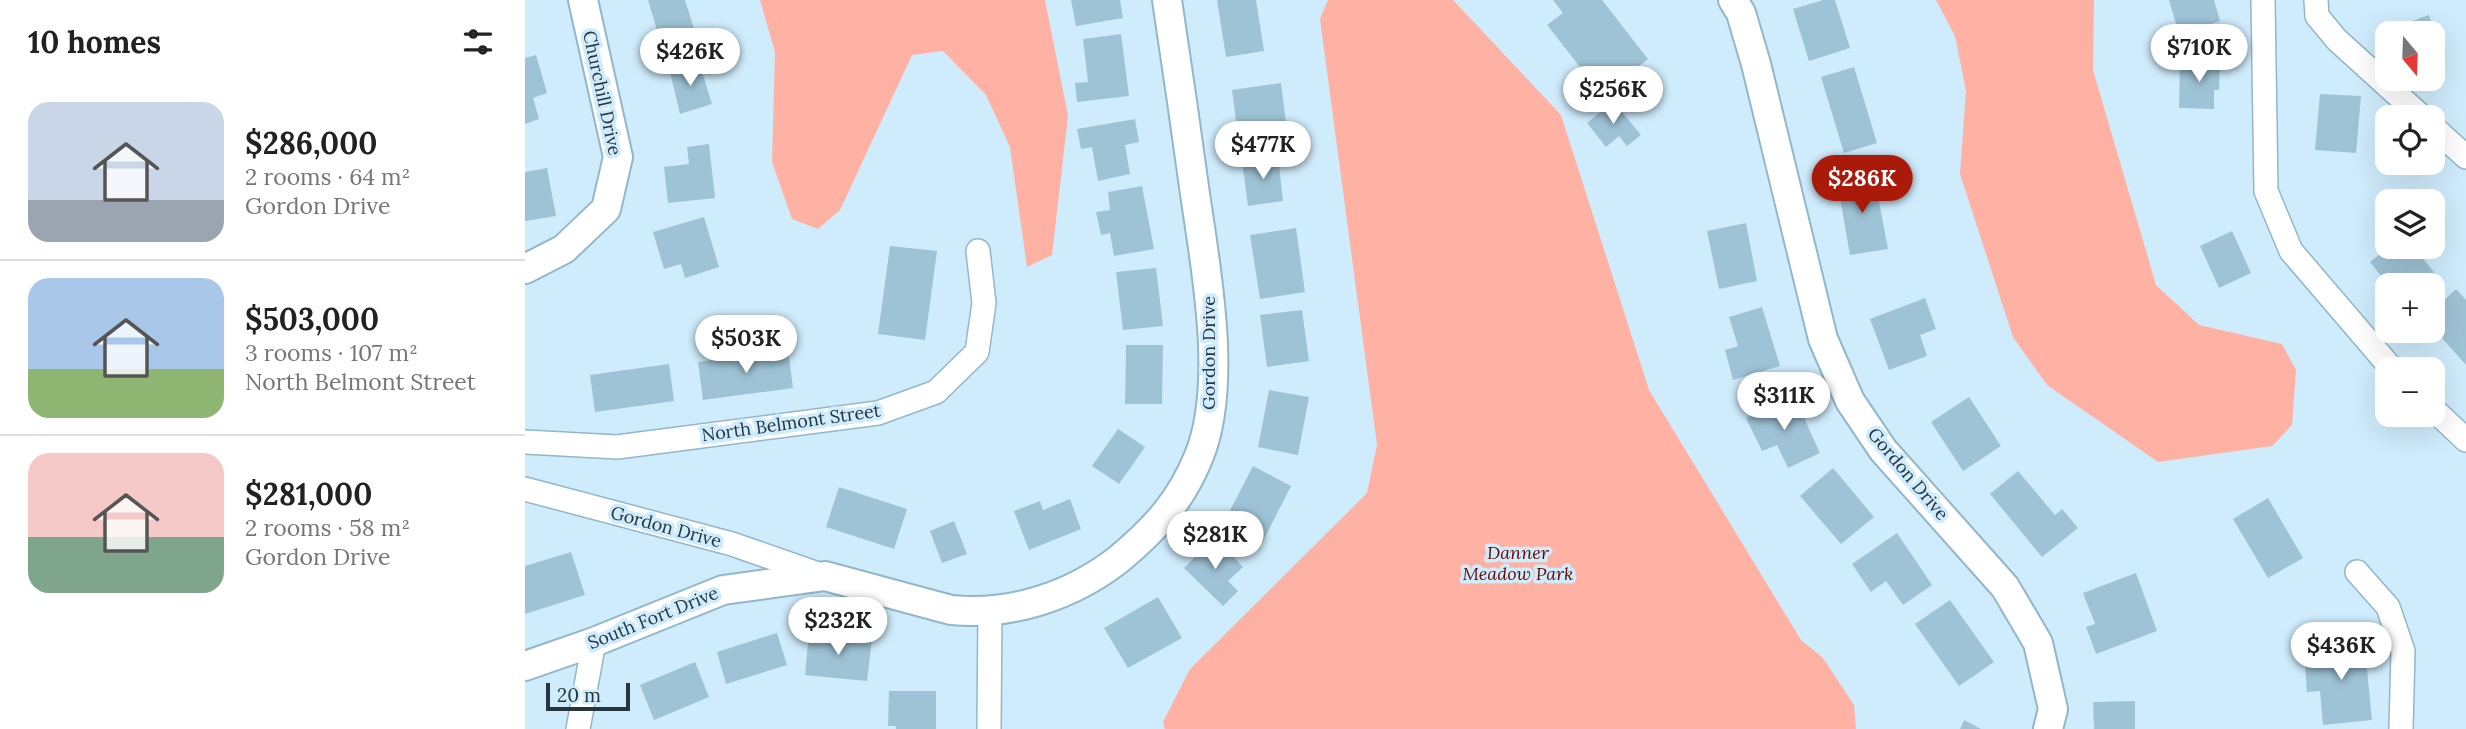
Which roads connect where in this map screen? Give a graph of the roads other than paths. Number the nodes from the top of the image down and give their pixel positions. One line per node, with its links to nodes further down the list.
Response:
1 (583, 0): 10 (street, Churchill Drive)
2 (1167, 0): 18 (street, Gordon Drive)
3 (1733, 0): 23 (street, Gordon Drive)
4 (2263, 0): 11 (street)
5 (2316, 0): 6 (street)
6 (2409, 105)
7 (2445, 138): 8 (street)
8 (2466, 158)
9 (978, 251): 14 (street, North Belmont Street)
10 (525, 269)
11 (2382, 357)
12 (2445, 420): 13 (street)
13 (2466, 440)
14 (525, 442)
15 (525, 489): 17 (street, Gordon Drive)
16 (2357, 572): 24 (street)
17 (825, 576): 18 (street, Gordon Drive); 19 (street, South Fort Drive)
18 (990, 610): 22 (street)
19 (594, 642): 20 (street, South Fort Drive); 21 (street)
20 (525, 666)
21 (578, 729)
22 (989, 729)
23 (2048, 729)
24 (2401, 729)

